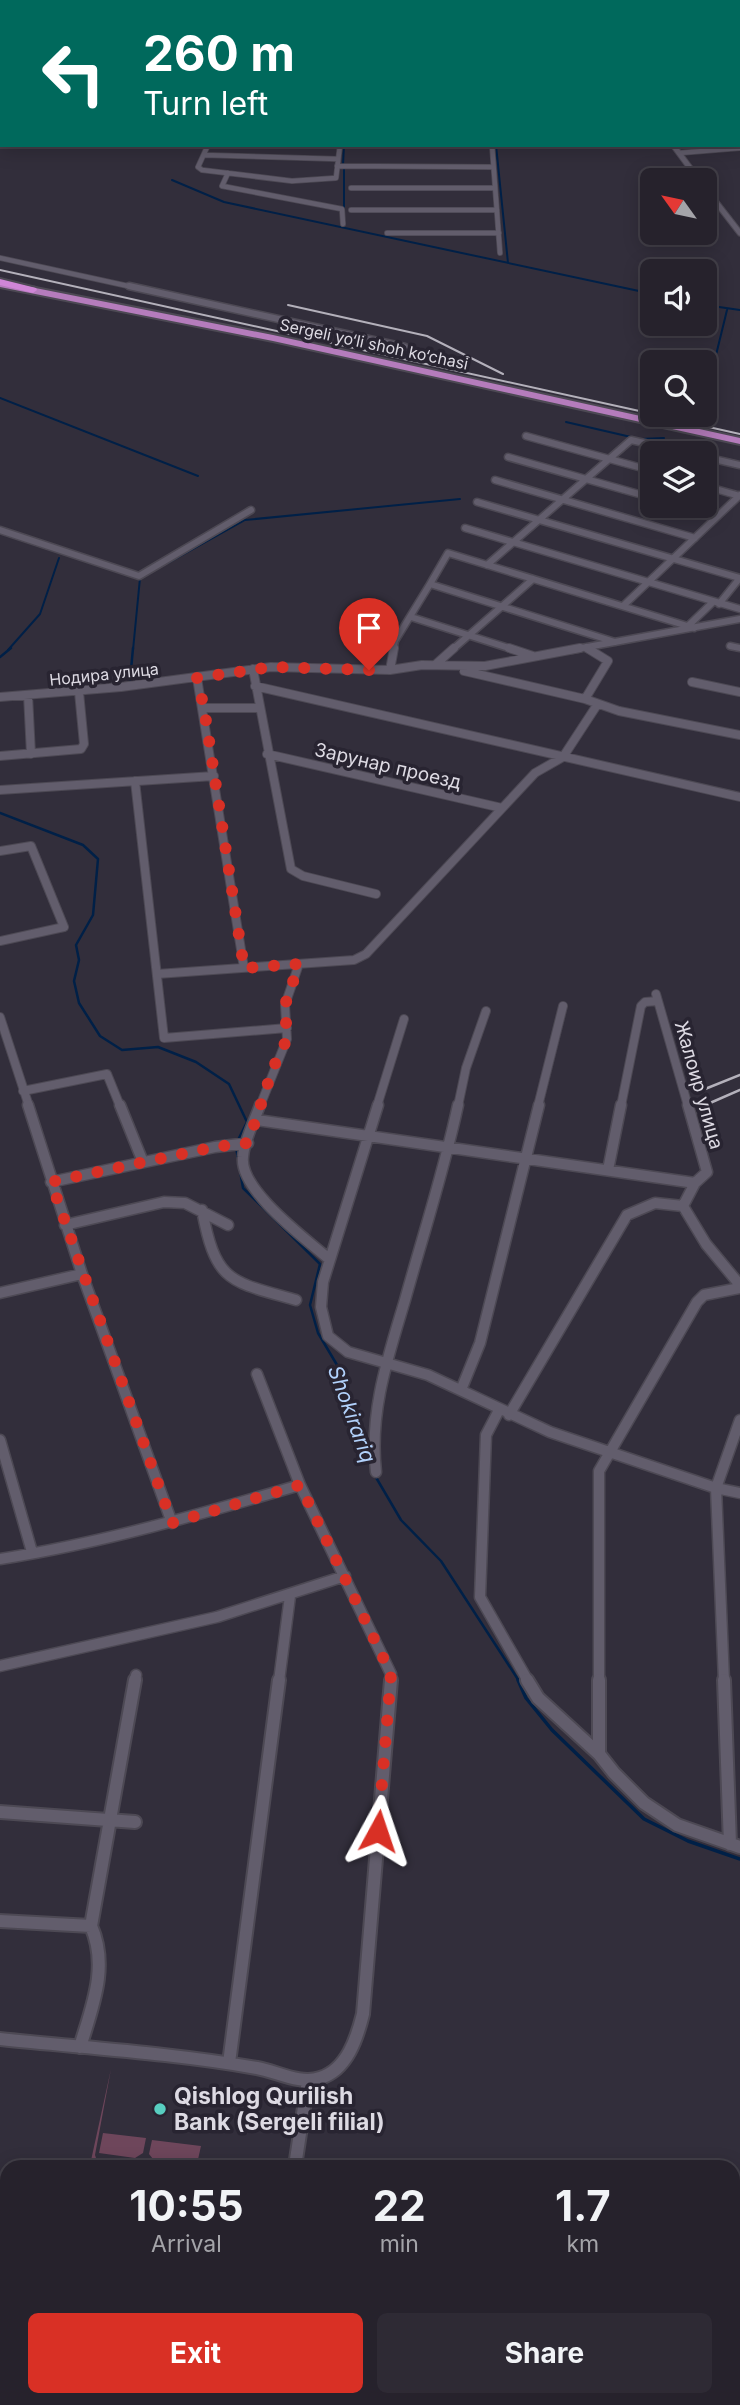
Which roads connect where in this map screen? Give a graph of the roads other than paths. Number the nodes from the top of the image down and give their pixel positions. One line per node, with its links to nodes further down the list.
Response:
1 (207, 147): 7 (street)
2 (340, 147): 8 (street)
3 (492, 147): 9 (street)
4 (674, 147): 6 (street)
5 (739, 148): 6 (street)
6 (679, 153): 10 (street)
7 (204, 155): 8 (street); 11 (street)
8 (338, 163): 9 (street); 11 (street)
9 (492, 167): 13 (street)
10 (690, 168)
11 (228, 173): 17 (street)
12 (351, 188): 13 (street)
13 (494, 188): 16 (street)
14 (718, 204): 18 (street)
15 (351, 210): 16 (street)
16 (496, 210): 20 (street)
17 (343, 224)
18 (739, 231)
19 (387, 233): 20 (street)
20 (499, 233): 21 (street)
21 (500, 253)
22 (0, 258): 26 (street)
23 (0, 283): 25 (main road, Sergeli yo‘li shoh ko‘chasi)
24 (0, 291): 25 (main road, Sergeli yo‘li shoh ko‘chasi)
25 (29, 293): 28 (main road, Sergeli yo‘li shoh ko‘chasi); 30 (main road, Sergeli yo‘li shoh ko‘chasi)
26 (405, 347)
27 (526, 436): 32 (street)
28 (740, 441)
29 (640, 442): 32 (street)
30 (740, 447)
31 (508, 457): 36 (street)
32 (609, 459): 35 (street); 36 (street)
33 (717, 460): 34 (street)
34 (740, 465)
35 (640, 467)
36 (586, 479): 39 (street); 41 (street)
37 (495, 480): 41 (street)
38 (717, 489): 40 (street)
39 (640, 494)
40 (740, 496): 44 (street)
41 (563, 499): 45 (street); 48 (street)
42 (477, 502): 45 (street)
43 (251, 510): 47 (street)
44 (718, 516): 48 (street)
45 (538, 520): 49 (street); 50 (street)
46 (465, 528): 49 (street)
47 (0, 530)
48 (695, 538): 50 (street)
49 (513, 542): 51 (street); 54 (street)
50 (672, 560): 53 (street); 54 (street)
51 (487, 565): 52 (street); 55 (street)
52 (533, 579): 57 (street); 58 (street)
53 (740, 579): 56 (street)
54 (648, 582): 56 (street); 57 (street)
55 (430, 584): 58 (street); 60 (street)
56 (716, 603): 59 (street); 62 (street)
57 (623, 606): 62 (street)
58 (501, 607): 63 (street); 64 (street)
59 (740, 609)
60 (411, 617): 63 (street); 72 (street)
61 (740, 619): 62 (street)
62 (692, 627): 64 (street)
63 (469, 635): 68 (street); 69 (street)
64 (616, 643): 66 (street)
65 (730, 646): 67 (street)
66 (586, 648): 68 (street); 80 (street)
67 (740, 648)
68 (535, 657): 70 (street)
69 (435, 664): 70 (street); 72 (street, Нодира улица)
70 (449, 667): 80 (street)
71 (253, 669): 72 (street, Нодира улица); 73 (street, Нодира улица); 75 (street)
72 (390, 670)
73 (197, 678): 76 (street, Нодира улица); 82 (street)
74 (692, 682): 77 (street)
75 (255, 686): 83 (street); 88 (street)
76 (79, 692): 78 (street, Нодира улица); 85 (street)
77 (740, 692)
78 (28, 695): 79 (street, Нодира улица); 85 (street)
79 (0, 697)
80 (585, 699): 81 (street)
81 (597, 705): 84 (street); 88 (street)
82 (204, 708): 83 (street); 89 (street)
83 (259, 708): 86 (street)
84 (740, 735)
85 (31, 754): 87 (street)
86 (267, 754): 93 (street, Зарунар проезд); 95 (street)
87 (0, 756)
88 (564, 757): 92 (street); 93 (street)
89 (214, 776): 90 (street); 98 (street)
90 (135, 781): 91 (street); 99 (street)
91 (0, 790)
92 (740, 797)
93 (502, 808): 97 (street)
94 (0, 851): 96 (street)
95 (376, 894)
96 (0, 941)
97 (299, 964): 98 (street); 104 (street)
98 (244, 968): 99 (street)
99 (157, 974): 104 (street)
100 (563, 1006): 110 (street)
101 (486, 1011): 109 (street)
102 (0, 1017): 105 (street)
103 (404, 1019): 107 (street)
104 (287, 1028): 106 (street)
105 (23, 1091): 111 (street); 113 (street)
106 (257, 1120): 107 (street); 108 (street)
107 (368, 1136): 109 (street); 119 (street)
108 (239, 1144): 111 (street); 119 (street)
109 (449, 1147): 110 (street); 124 (street)
110 (526, 1157): 112 (street); 126 (street)
111 (143, 1162): 113 (street)
112 (608, 1170): 114 (street); 114 (street, Жалоир улица)
113 (51, 1182): 117 (street)
114 (695, 1183): 115 (street, Жалоир улица)
115 (683, 1206): 121 (street); 127 (street)
116 (202, 1210): 117 (street); 118 (street); 123 (street)
117 (65, 1224): 120 (street)
118 (228, 1225)
119 (329, 1259): 124 (street)
120 (82, 1274): 122 (street); 135 (street)
121 (740, 1286): 130 (street)
122 (0, 1293)
123 (296, 1300)
124 (387, 1362): 126 (street); 131 (street)
125 (257, 1374): 132 (street)
126 (461, 1390): 127 (street)
127 (504, 1413): 130 (street); 142 (street)
128 (740, 1420): 133 (street)
129 (0, 1440): 136 (street)
130 (610, 1452): 133 (street); 142 (street)
131 (376, 1472)
132 (300, 1485): 135 (street); 138 (street)
133 (716, 1488): 134 (street); 146 (street)
134 (740, 1493)
135 (172, 1523): 136 (street)
136 (32, 1552): 137 (street)
137 (0, 1559)
138 (345, 1576): 139 (street); 152 (street)
139 (290, 1596): 140 (street); 151 (street)
140 (0, 1666)
141 (136, 1675): 144 (street)
142 (599, 1754): 146 (street)
143 (0, 1812): 144 (street)
144 (109, 1819): 145 (street); 148 (street)
145 (135, 1822)
146 (735, 1845)
147 (0, 1921): 148 (street)
148 (92, 1926): 150 (street)
149 (0, 2039): 150 (street)
150 (80, 2047): 151 (street)
151 (229, 2063): 152 (street)
152 (308, 2081): 153 (street)
153 (296, 2160)

